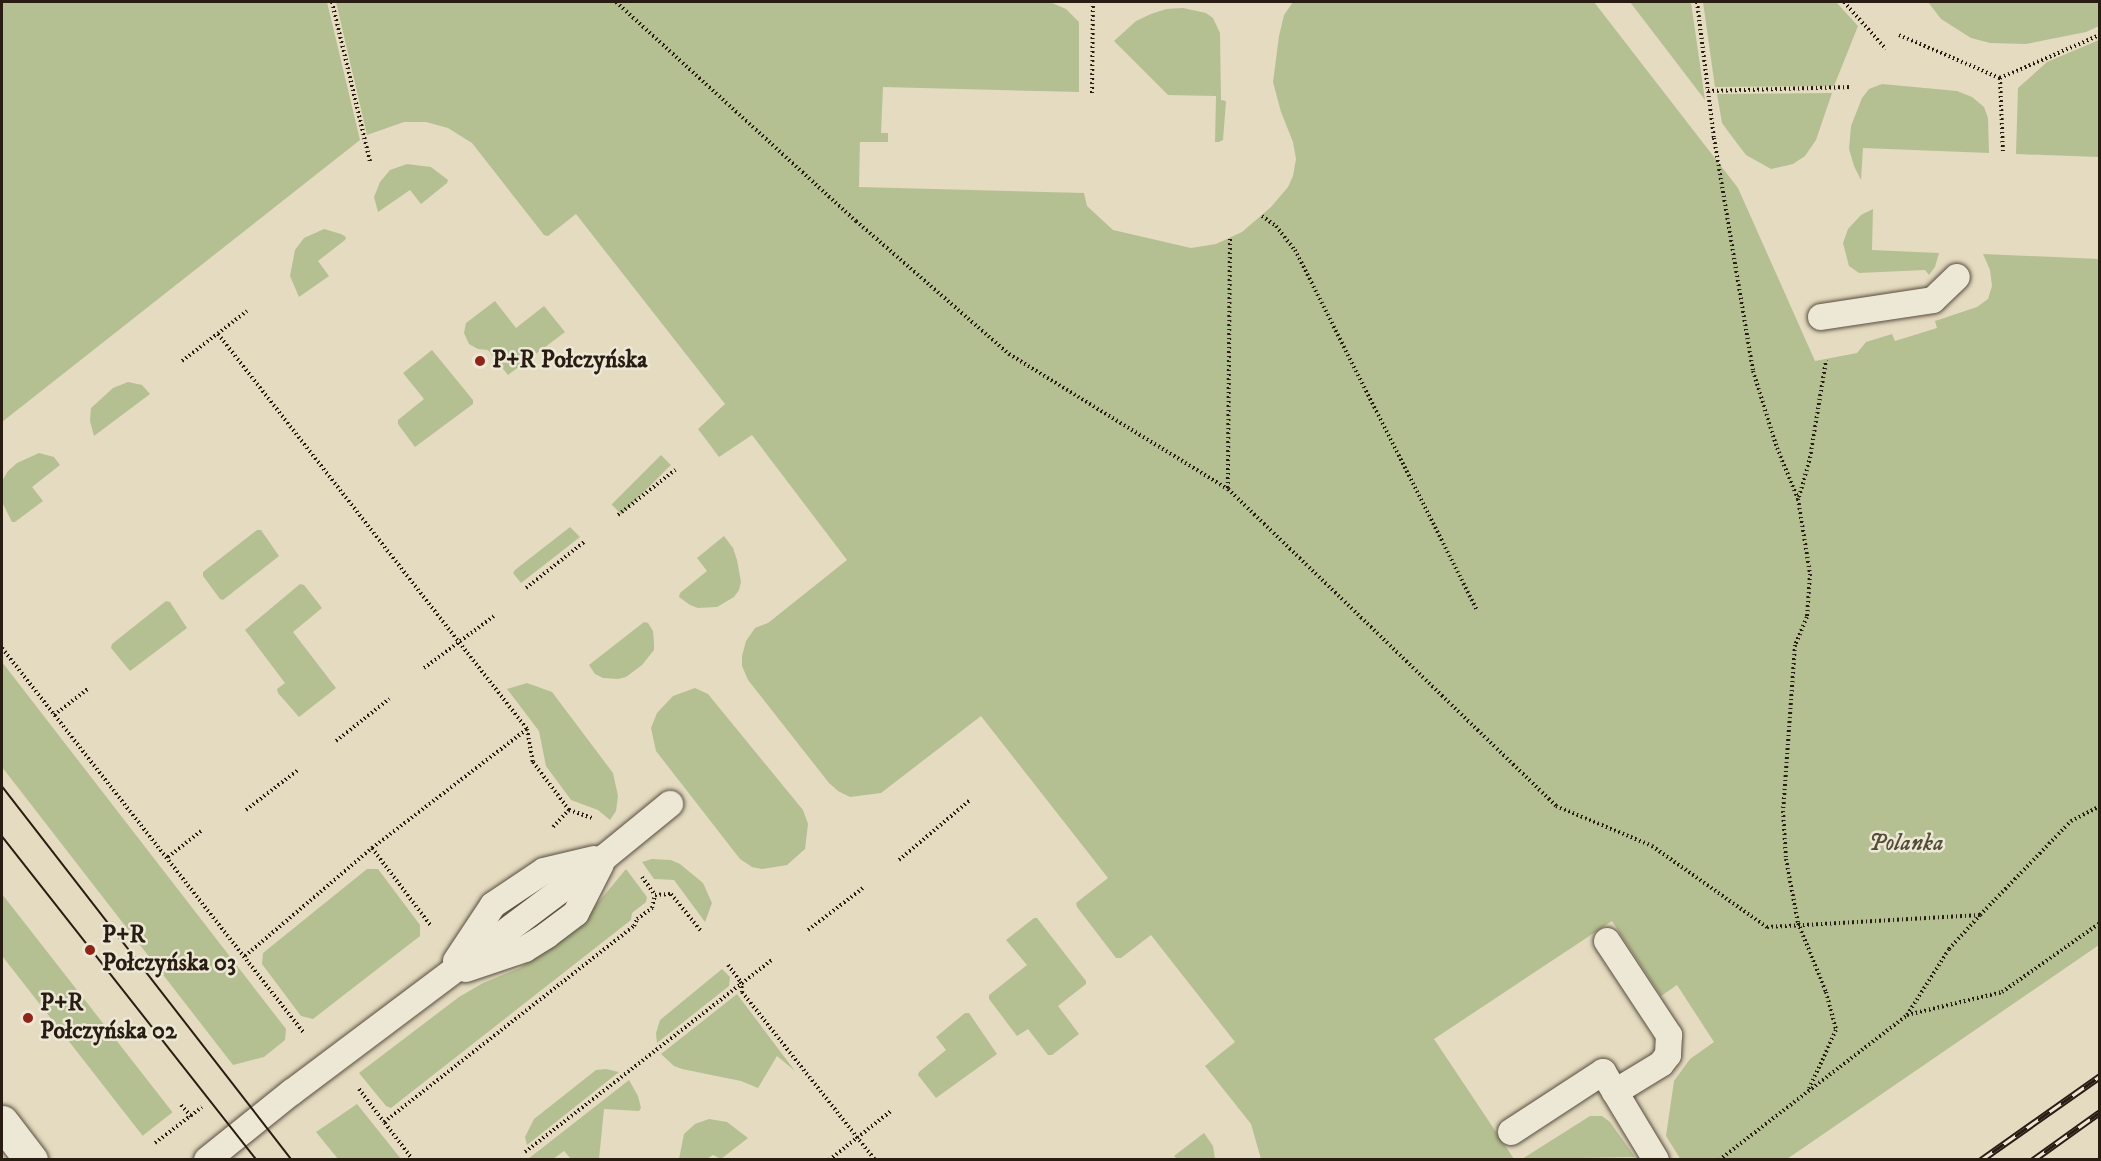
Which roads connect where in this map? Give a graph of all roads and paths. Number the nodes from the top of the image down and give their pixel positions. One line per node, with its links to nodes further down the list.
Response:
1 (332, 2): 14 (path)
2 (616, 2): 24 (path)
3 (1093, 2): 12 (path)
4 (1697, 2): 11 (path)
5 (1844, 2): 8 (path)
6 (1899, 35): 9 (path)
7 (2100, 35): 9 (path)
8 (1886, 49)
9 (2000, 78): 13 (path)
10 (1852, 87): 11 (path)
11 (1708, 91): 25 (path)
12 (1092, 93)
13 (2002, 153)
14 (370, 162)
15 (1262, 216): 29 (path)
16 (1230, 239): 24 (path)
17 (1957, 277): 19 (lane)
18 (247, 311): 20 (path)
19 (1821, 317)
20 (218, 334): 22 (path); 31 (path)
21 (1826, 360): 25 (path)
22 (182, 361)
23 (675, 470): 26 (path)
24 (1228, 489): 56 (path)
25 (1798, 499): 56 (path)
26 (618, 515)
27 (584, 542): 28 (path)
28 (526, 588)
29 (1478, 610)
30 (494, 616): 31 (path)
31 (459, 643): 33 (path); 37 (path)
32 (2, 648): 36 (path)
33 (424, 668)
34 (89, 688): 36 (path)
35 (389, 699): 38 (path)
36 (54, 715): 50 (path)
37 (527, 729): 44 (path); 48 (path)
38 (336, 741)
39 (298, 770): 43 (path)
40 (970, 800): 51 (path)
41 (670, 804): 49 (lane)
42 (2100, 806): 55 (path)
43 (246, 810)
44 (569, 810): 45 (path); 47 (path)
45 (597, 823)
46 (201, 831): 50 (path)
47 (546, 833)
48 (372, 848): 58 (path); 62 (path)
49 (605, 856): 65 (lane); 65 (lane)
50 (168, 858): 62 (path)
51 (899, 860)
52 (639, 873): 54 (path)
53 (863, 888): 59 (path)
54 (655, 895): 60 (path); 77 (path)
55 (1980, 915): 56 (path); 67 (path)
56 (1798, 923): 69 (path)
57 (2100, 923): 67 (path)
58 (432, 927)
59 (808, 930)
60 (701, 931)
61 (1607, 941): 70 (lane)
62 (245, 956): 68 (path)
63 (772, 960): 66 (path)
64 (728, 965): 66 (path)
65 (446, 976): 83 (lane)
66 (741, 982): 79 (path); 81 (path)
67 (1907, 1015): 69 (path)
68 (307, 1037)
69 (1809, 1089): 88 (path)
70 (1615, 1092): 78 (lane); 87 (lane)
71 (349, 1094): 77 (path)
72 (181, 1105): 75 (path)
73 (202, 1107): 75 (path)
74 (892, 1110): 79 (path)
75 (191, 1116): 80 (path)
76 (2, 1122): 82 (main road)
77 (384, 1122): 84 (path)
78 (1511, 1132)
79 (857, 1137): 85 (path); 86 (path)
80 (155, 1143)
81 (525, 1152)
82 (31, 1160)
83 (207, 1160)
84 (413, 1160)
85 (829, 1160)
86 (875, 1160)
87 (1656, 1160)
88 (1719, 1160)

